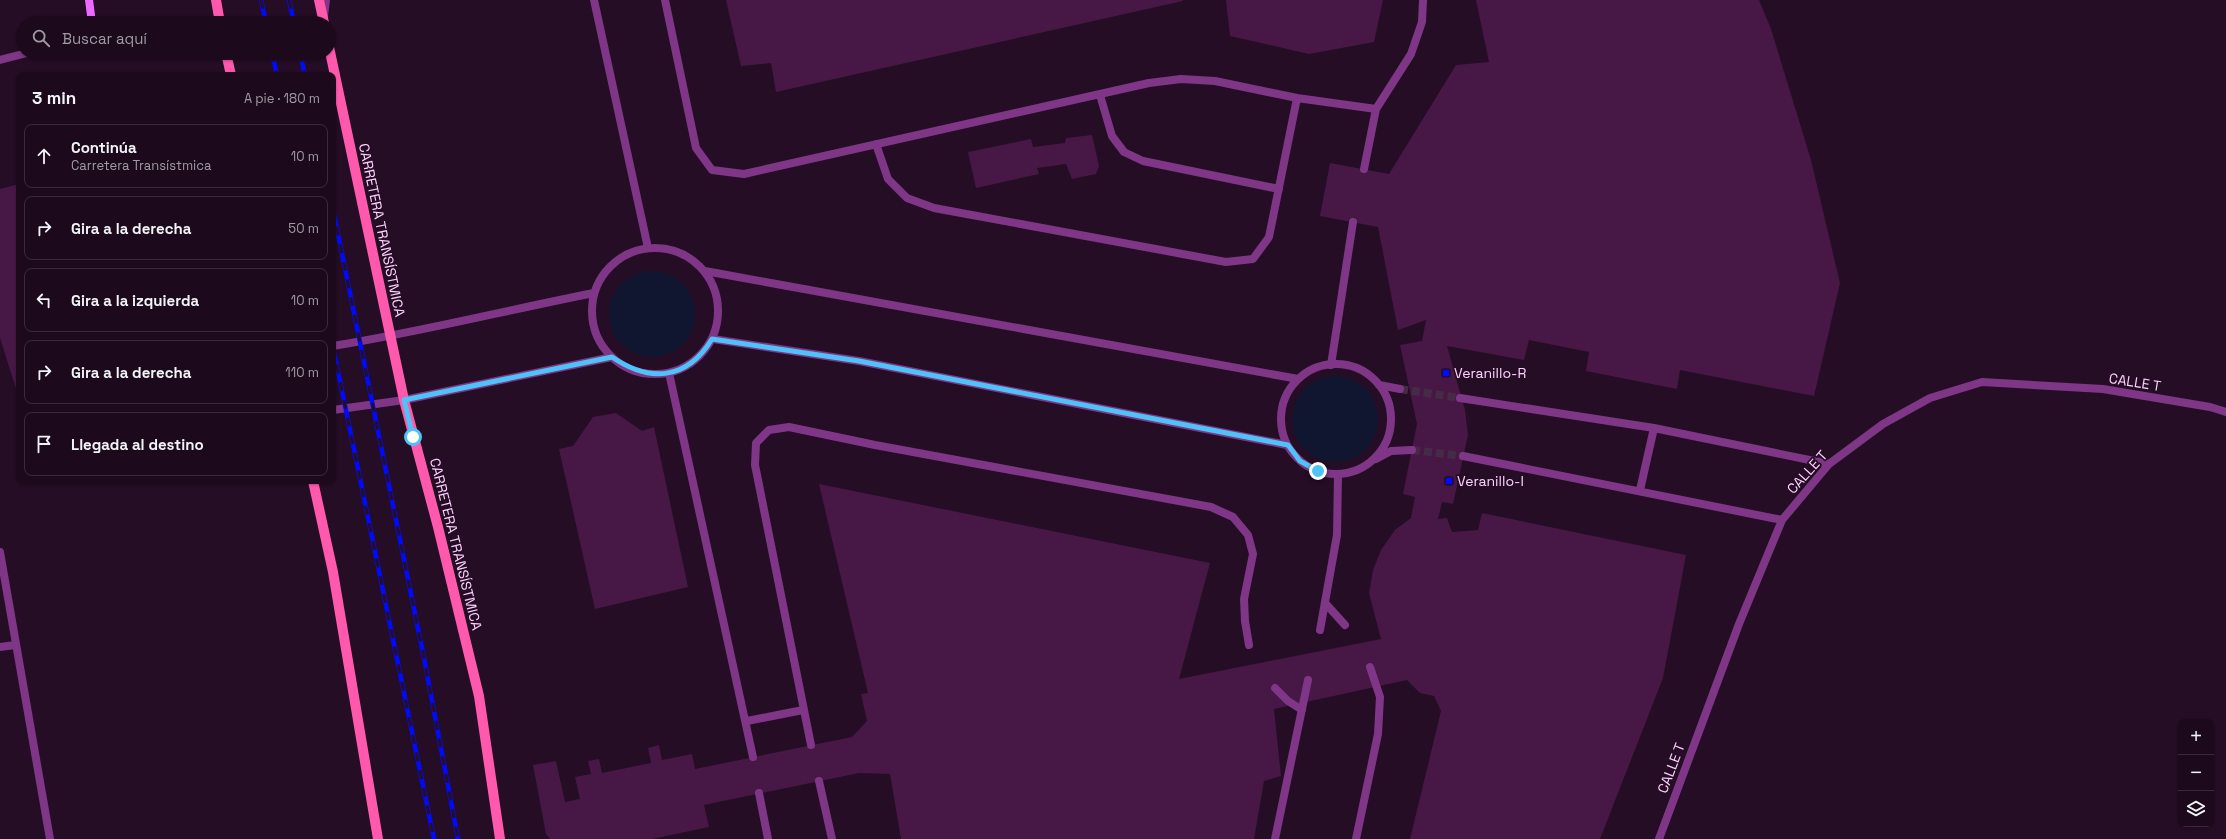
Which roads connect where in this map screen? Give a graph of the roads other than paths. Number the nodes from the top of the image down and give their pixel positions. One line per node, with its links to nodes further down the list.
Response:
1 (89, 0): 8 (street)
2 (216, 0): 9 (main road)
3 (319, 0): 10 (main road)
4 (326, 0): 11 (street)
5 (594, 0): 26 (street)
6 (665, 0): 22 (street)
7 (1423, 0): 21 (street)
8 (91, 16)
9 (219, 16)
10 (323, 16)
11 (325, 16)
12 (16, 56): 13 (street)
13 (0, 60)
14 (227, 60): 16 (main road)
15 (332, 60): 17 (main road, CARRETERA TRANSÍSTMICA)
16 (229, 72)
17 (334, 72)
18 (336, 80): 29 (main road, CARRETERA TRANSÍSTMICA)
19 (1100, 94): 20 (street); 22 (street); 24 (street)
20 (1297, 98): 21 (street); 24 (street)
21 (1376, 109): 23 (street)
22 (876, 144): 24 (street)
23 (1364, 169)
24 (1279, 189)
25 (1353, 222): 33 (street)
26 (648, 248): 27 (street); 28 (street)
27 (705, 272): 30 (street); 35 (street)
28 (594, 293): 29 (street); 32 (street)
29 (390, 337): 31 (street); 39 (main road, CARRETERA TRANSÍSTMICA)
30 (712, 339): 34 (street); 43 (street)
31 (336, 346)
32 (612, 357): 34 (street); 39 (street)
33 (1331, 365): 35 (street); 36 (street)
34 (669, 373): 64 (street)
35 (1298, 379): 43 (street)
36 (1379, 385): 37 (street); 46 (street)
37 (1400, 389)
38 (1460, 398): 42 (street)
39 (404, 400): 40 (street); 71 (main road, CARRETERA TRANSÍSTMICA)
40 (336, 410)
41 (2226, 412): 47 (street, CALLE T)
42 (1654, 428): 47 (street); 50 (street)
43 (1288, 445): 48 (street)
44 (1412, 450): 46 (street)
45 (1463, 456): 50 (street)
46 (1367, 464): 48 (street)
47 (1829, 464): 51 (street, CALLE T)
48 (1338, 474): 53 (street)
49 (314, 484): 70 (main road)
50 (1640, 490): 51 (street)
51 (1782, 520): 76 (street, CALLE T)
52 (0, 552): 57 (street)
53 (1326, 604): 54 (street); 55 (street)
54 (1345, 625)
55 (1320, 630)
56 (1249, 644): 62 (street)
57 (15, 645): 58 (street); 69 (street)
58 (0, 647)
59 (1370, 667): 75 (street)
60 (1308, 680): 63 (street)
61 (1275, 688): 63 (street)
62 (803, 710): 64 (street); 65 (street)
63 (1302, 710): 74 (street)
64 (747, 721): 66 (street)
65 (811, 745)
66 (753, 757)
67 (818, 781): 73 (street)
68 (759, 794): 72 (street)
69 (50, 839)
70 (378, 839)
71 (500, 839)
72 (768, 839)
73 (832, 839)
74 (1275, 839)
75 (1356, 839)
76 (1658, 839)

